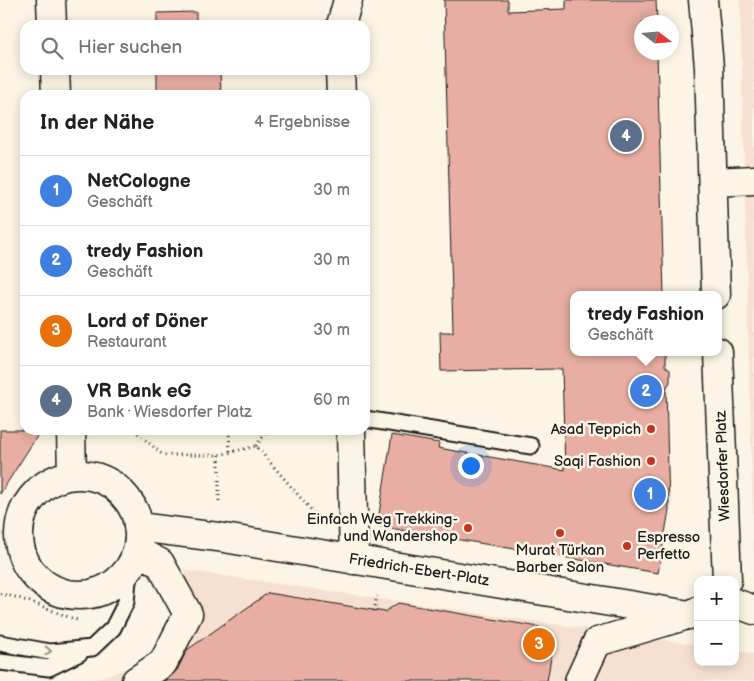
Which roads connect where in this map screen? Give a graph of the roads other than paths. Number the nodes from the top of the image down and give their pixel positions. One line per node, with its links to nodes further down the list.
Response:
1 (51, 0): 4 (street)
2 (348, 0): 5 (street)
3 (703, 0): 11 (street)
4 (52, 20)
5 (342, 20)
6 (55, 75): 8 (street)
7 (340, 75): 9 (street)
8 (56, 90)
9 (341, 90)
10 (754, 180): 11 (street)
11 (714, 182): 12 (street)
12 (716, 291)
13 (718, 356): 22 (street, Wiesdorfer Platz)
14 (370, 420): 17 (lane)
15 (71, 435): 18 (street)
16 (350, 435): 21 (street)
17 (531, 446)
18 (72, 475): 19 (street); 20 (street)
19 (135, 549): 20 (street); 21 (street, Friedrich-Ebert-Platz); 27 (lane); 29 (street)
20 (10, 550)
21 (354, 560): 25 (street, Friedrich-Ebert-Platz)
22 (727, 576)
23 (739, 604): 24 (street)
24 (754, 610)
25 (693, 613): 30 (street)
26 (0, 643): 27 (lane, one-way to 27)
27 (92, 648): 28 (lane)
28 (0, 662)
29 (136, 681)
30 (579, 681)

